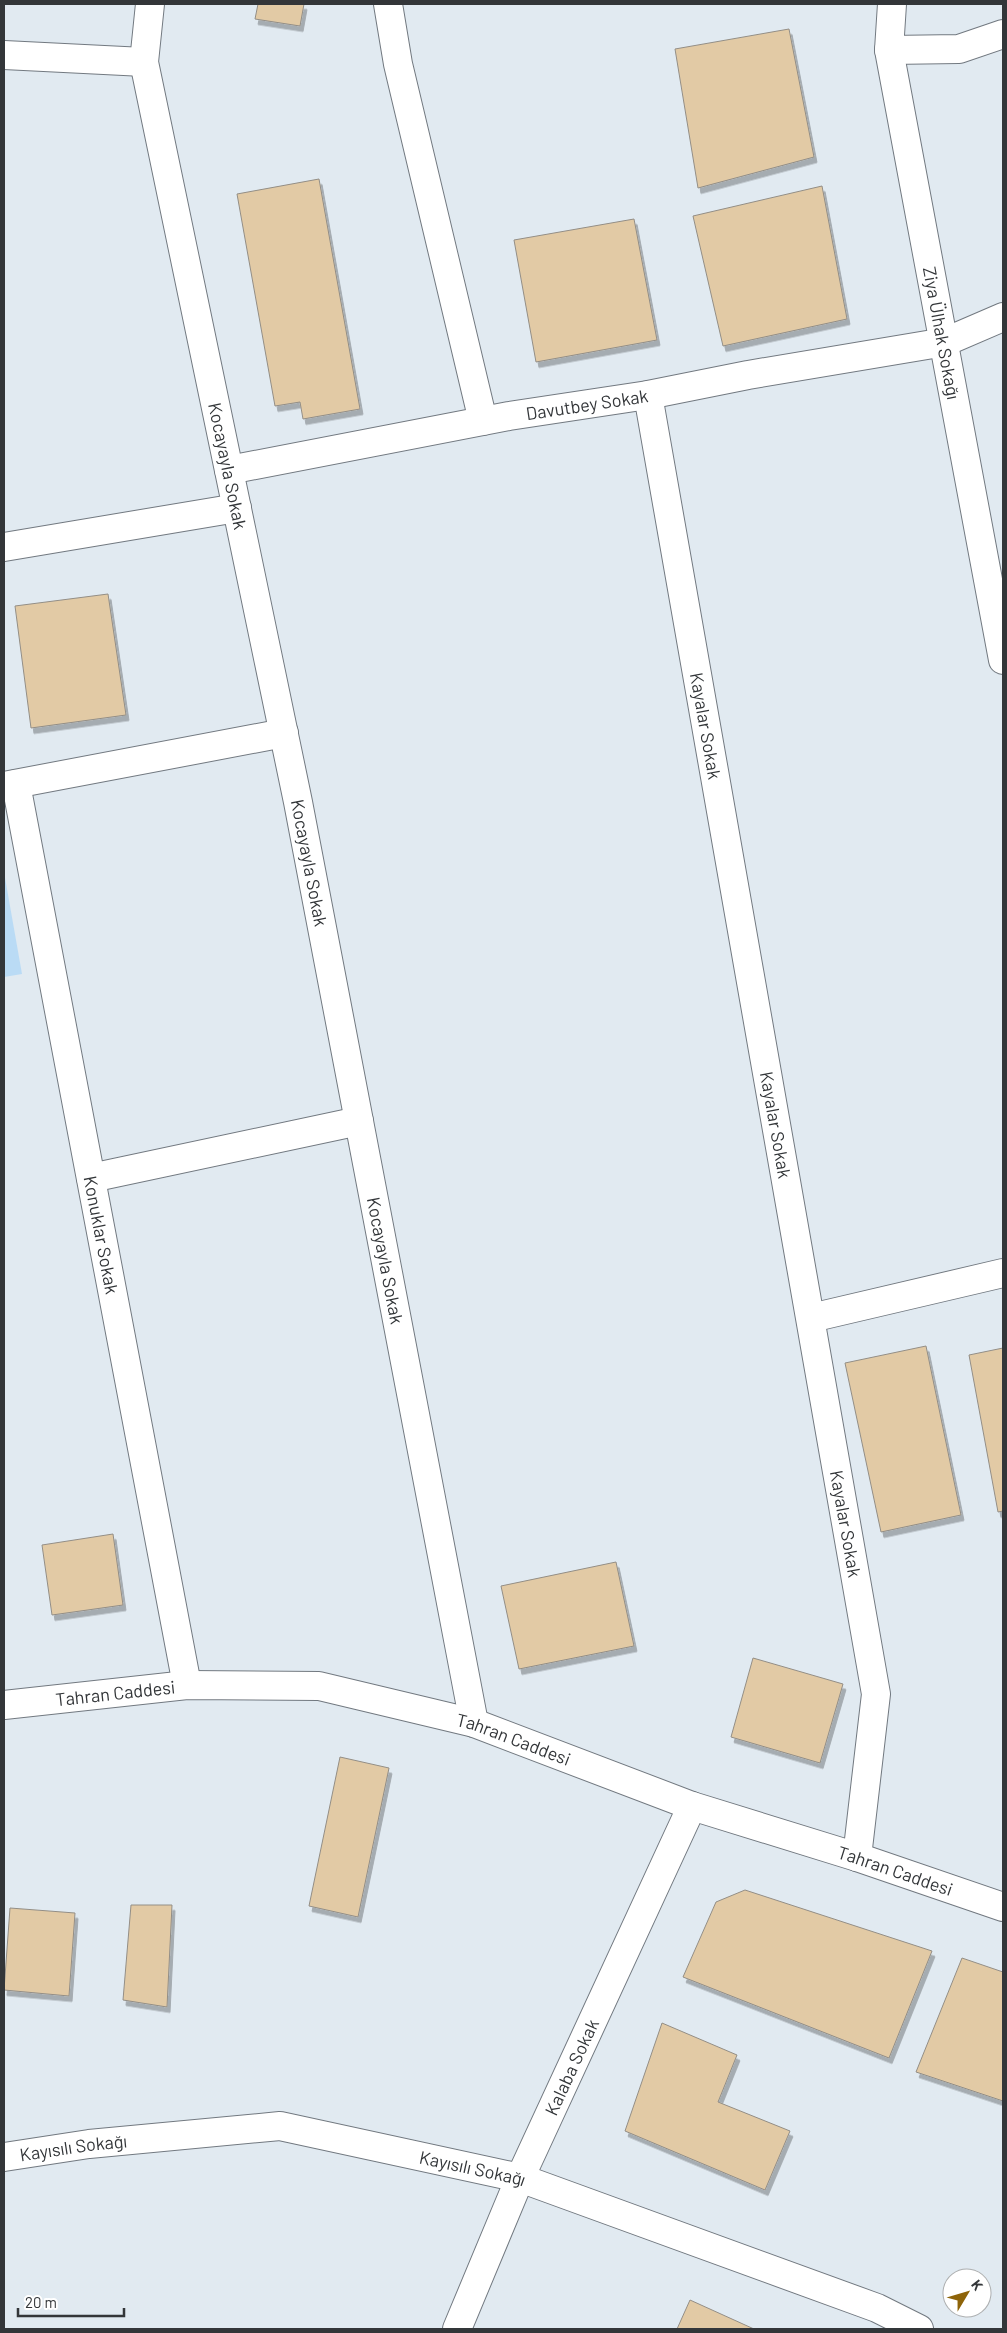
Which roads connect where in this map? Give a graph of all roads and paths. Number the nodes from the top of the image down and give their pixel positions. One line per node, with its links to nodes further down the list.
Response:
1 (150, 4): 8 (street, Kocayayla Sokak)
2 (388, 4): 12 (street)
3 (874, 4): 6 (street)
4 (892, 4): 6 (street, Ziya Ülhak Sokağı)
5 (1003, 34): 6 (street)
6 (889, 50): 10 (street, Ziya Ülhak Sokağı)
7 (4, 56): 8 (street)
8 (144, 62): 13 (street, Kocayayla Sokak)
9 (1003, 317): 10 (street, Davutbey Sokak)
10 (945, 342): 11 (street, Davutbey Sokak); 16 (street, Ziya Ülhak Sokağı)
11 (648, 395): 12 (street, Davutbey Sokak); 22 (street, Kayalar Sokak)
12 (483, 420): 13 (street, Davutbey Sokak)
13 (229, 470): 14 (street, Kocayayla Sokak)
14 (237, 508): 15 (street); 17 (street, Kocayayla Sokak)
15 (4, 548)
16 (1003, 660)
17 (284, 733): 18 (street); 19 (street, Kocayayla Sokak)
18 (10, 785): 20 (street, Konuklar Sokak)
19 (358, 1121): 20 (street); 25 (street, Kocayayla Sokak)
20 (91, 1178): 23 (street, Konuklar Sokak)
21 (1003, 1273): 22 (street)
22 (811, 1318): 27 (street, Kayalar Sokak)
23 (187, 1685): 24 (street, Tahran Caddesi); 25 (street, Tahran Caddesi)
24 (4, 1705)
25 (474, 1723): 26 (street, Tahran Caddesi)
26 (692, 1806): 27 (street, Tahran Caddesi); 30 (street, Kalaba Sokak)
27 (856, 1857): 28 (street, Tahran Caddesi)
28 (1003, 1907)
29 (4, 2157): 30 (street, Kayısılı Sokağı)
30 (520, 2178): 31 (street, Kalaba Sokak); 32 (street, Kayısılı Sokağı)
31 (458, 2329)
32 (919, 2329)

